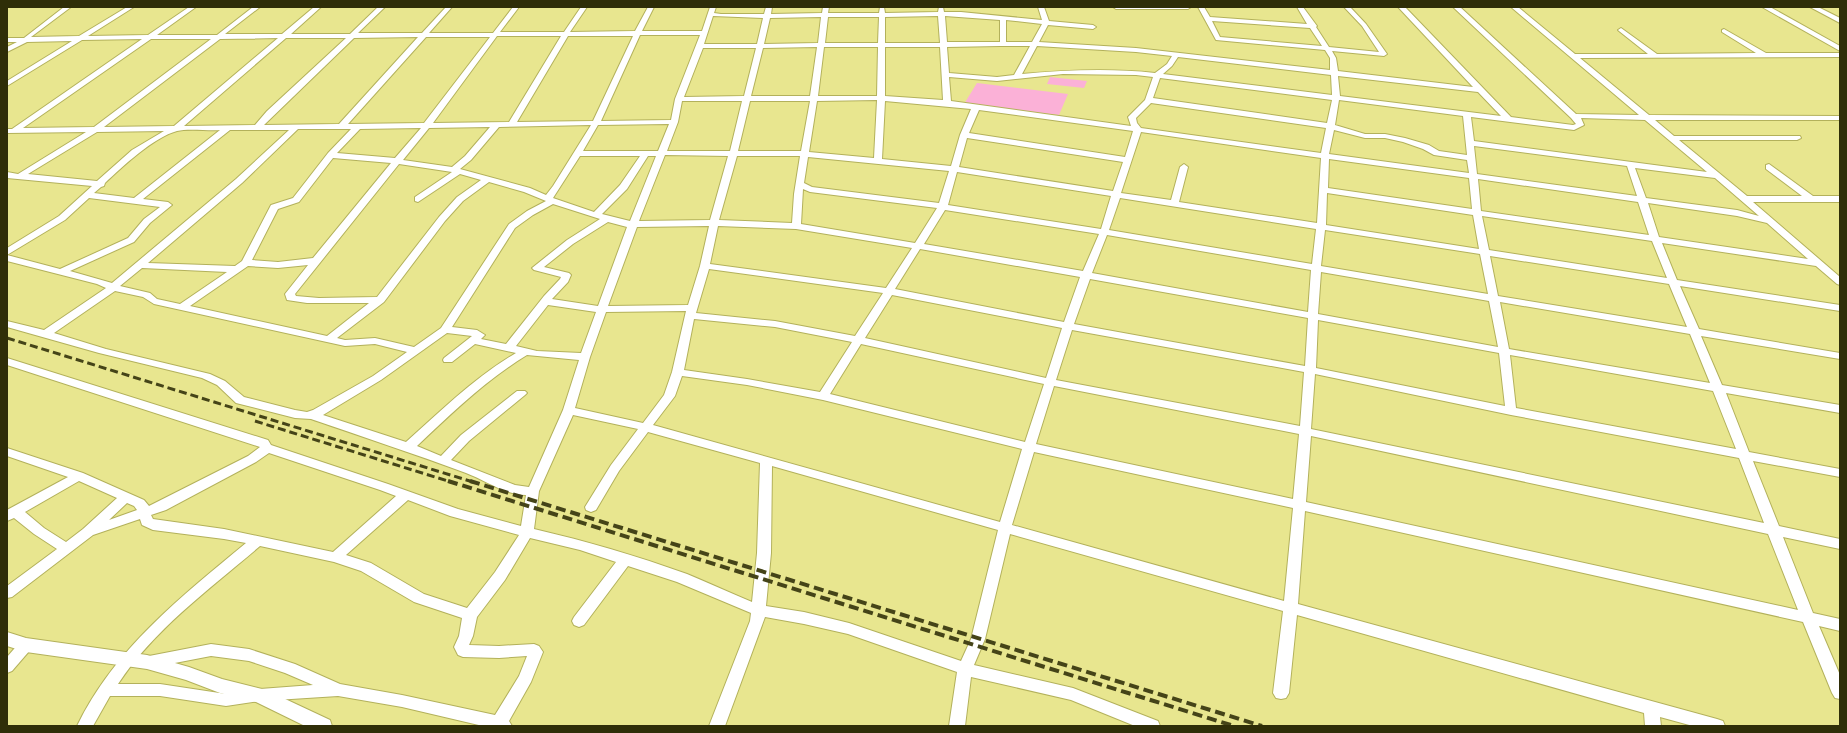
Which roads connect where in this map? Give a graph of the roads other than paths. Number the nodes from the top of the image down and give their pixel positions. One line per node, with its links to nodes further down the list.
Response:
1 (68, 7): 46 (street)
2 (131, 7): 44 (street)
3 (193, 7): 41 (street)
4 (257, 7): 42 (street)
5 (318, 7): 43 (street)
6 (382, 7): 37 (street)
7 (449, 7): 38 (street)
8 (516, 7): 39 (street)
9 (584, 7): 40 (street)
10 (651, 7): 36 (street)
11 (1041, 7): 30 (street)
12 (1116, 7): 13 (street)
13 (1188, 7)
14 (1201, 7): 28 (street)
15 (1300, 7): 31 (street)
16 (1347, 7): 54 (street)
17 (1401, 7): 67 (street)
18 (1456, 7): 77 (street)
19 (1514, 7): 59 (street)
20 (1765, 7): 55 (street)
21 (1813, 7): 29 (street)
22 (768, 11): 23 (street); 26 (street); 53 (street)
23 (826, 11): 24 (street); 48 (street)
24 (882, 11): 25 (street); 49 (street)
25 (941, 11): 27 (street); 50 (street)
26 (710, 13): 35 (street)
27 (1004, 18): 30 (street); 51 (street)
28 (1206, 19): 31 (street); 54 (street)
29 (1840, 21)
30 (1046, 23): 32 (street); 47 (street)
31 (1314, 26): 54 (street)
32 (1093, 27)
33 (1621, 30): 60 (street)
34 (1724, 30): 61 (street)
35 (703, 33): 36 (street); 52 (street)
36 (637, 34): 40 (street); 82 (street)
37 (353, 35): 38 (street); 43 (street); 92 (street)
38 (424, 35): 39 (street); 86 (street)
39 (495, 35): 40 (street); 85 (street)
40 (565, 35): 84 (street)
41 (150, 37): 42 (street); 44 (street); 95 (street)
42 (218, 37): 43 (street); 93 (street)
43 (284, 37): 90 (street)
44 (80, 39): 46 (street); 66 (street)
45 (7, 40): 46 (street)
46 (25, 40): 56 (street)
47 (1036, 44): 51 (street); 57 (street); 65 (street)
48 (821, 45): 49 (street); 53 (street); 68 (street)
49 (881, 45): 50 (street); 70 (street)
50 (944, 45): 51 (street); 63 (street)
51 (1003, 45)
52 (700, 46): 53 (street); 72 (street)
53 (760, 46): 69 (street)
54 (1327, 49): 62 (street)
55 (1840, 49)
56 (7, 50)
57 (1176, 55): 62 (street); 64 (street)
58 (1840, 55): 61 (street)
59 (1572, 56): 60 (street); 78 (street)
60 (1656, 56): 61 (street)
61 (1766, 56)
62 (1335, 72): 67 (street); 71 (street)
63 (946, 74): 65 (street); 74 (street)
64 (1156, 75): 65 (street); 71 (street); 73 (street)
65 (1017, 77)
66 (7, 84)
67 (1480, 90): 80 (street)
68 (814, 97): 69 (street); 70 (street); 105 (street)
69 (746, 98): 72 (street); 104 (street)
70 (881, 98): 74 (street); 111 (street)
71 (1336, 98): 76 (street); 88 (street)
72 (679, 99): 81 (street)
73 (1149, 100): 88 (street); 94 (street)
74 (947, 103): 75 (street)
75 (976, 107): 94 (street); 96 (street)
76 (1467, 115): 80 (street); 100 (street)
77 (1574, 116): 78 (street); 80 (street)
78 (1646, 118): 79 (street); 98 (street)
79 (1840, 118)
80 (1509, 120)
81 (674, 122): 82 (street); 102 (street)
82 (596, 123): 84 (street); 103 (street)
83 (497, 124): 84 (street); 85 (street); 116 (street)
84 (512, 124)
85 (427, 125): 87 (street); 110 (street)
86 (342, 126): 87 (street); 89 (street)
87 (358, 126): 107 (street)
88 (1330, 126): 106 (street); 108 (street)
89 (296, 127): 92 (street); 155 (street)
90 (177, 128): 91 (street); 93 (street); 122 (street)
91 (228, 128): 92 (street); 132 (street)
92 (257, 128)
93 (97, 129): 95 (street); 118 (street)
94 (1138, 129): 106 (street); 109 (street)
95 (11, 131): 97 (street)
96 (964, 134): 109 (street); 115 (street)
97 (7, 136)
98 (1670, 138): 99 (street); 119 (street)
99 (1797, 138)
100 (1470, 143): 108 (street); 112 (street)
101 (646, 153): 102 (street); 103 (street); 123 (street)
102 (661, 153): 104 (street); 123 (street)
103 (576, 154): 133 (street)
104 (733, 154): 105 (street); 143 (street)
105 (806, 154): 111 (street); 124 (street)
106 (1325, 155): 120 (street); 125 (street)
107 (331, 156): 110 (street); 156 (street)
108 (1471, 158): 120 (street)
109 (1128, 160): 126 (street)
110 (396, 161): 116 (street); 153 (street)
111 (878, 161): 115 (street)
112 (1630, 164): 119 (street); 134 (street)
113 (1184, 167): 135 (street)
114 (1768, 167): 130 (street)
115 (954, 169): 126 (street); 136 (street)
116 (456, 171): 121 (street); 128 (street)
117 (7, 175): 118 (street)
118 (20, 176): 122 (street)
119 (1718, 176): 129 (street)
120 (1473, 177): 134 (street); 138 (street)
121 (488, 179): 133 (street); 166 (street)
122 (101, 184): 127 (street)
123 (637, 184): 140 (street); 144 (street)
124 (799, 189): 136 (street); 145 (street)
125 (1324, 190): 138 (street); 146 (street)
126 (1117, 194): 135 (street); 147 (street)
127 (89, 195): 132 (street); 150 (street)
128 (418, 199)
129 (1745, 199): 130 (street); 137 (street)
130 (1811, 199): 131 (street)
131 (1840, 199)
132 (137, 200): 159 (street)
133 (550, 200): 140 (street); 175 (street)
134 (1641, 200): 139 (street); 148 (street)
135 (1174, 204): 146 (street)
136 (943, 206): 147 (street); 149 (street)
137 (1753, 207): 139 (street); 142 (street)
138 (1477, 213): 148 (street); 151 (street)
139 (1737, 213): 142 (street)
140 (595, 216): 141 (street)
141 (606, 219): 144 (street); 167 (street)
142 (1769, 221): 154 (street)
143 (715, 223): 144 (street); 145 (street); 157 (street)
144 (633, 224): 170 (street)
145 (796, 226): 149 (street)
146 (1321, 227): 151 (street); 158 (street)
147 (1104, 232): 158 (street); 160 (street)
148 (1655, 238): 154 (street); 161 (street)
149 (917, 245): 160 (street); 164 (street)
150 (7, 252)
151 (1484, 252): 161 (street); 165 (street)
152 (7, 258): 159 (street)
153 (316, 261): 156 (street); 166 (street)
154 (1817, 263): 162 (street)
155 (139, 265): 156 (street); 163 (street)
156 (242, 266): 168 (street)
157 (705, 266): 164 (street); 171 (street)
158 (1316, 268): 165 (street); 172 (street)
159 (60, 272): 163 (street)
160 (1086, 275): 172 (street); 174 (street)
161 (1675, 282): 169 (street); 176 (street)
162 (1840, 282)
163 (112, 287): 168 (street); 177 (street)
164 (888, 291): 174 (street); 179 (street)
165 (1493, 299): 176 (street); 184 (street)
166 (380, 300): 178 (street)
167 (546, 301): 170 (street); 181 (street)
168 (183, 306): 178 (street)
169 (1840, 308)
170 (603, 310): 171 (street); 186 (street)
171 (691, 312): 179 (street); 190 (street)
172 (1312, 315): 184 (street); 189 (street)
173 (7, 324): 177 (street)
174 (1068, 326): 189 (street); 191 (street)
175 (445, 330): 180 (street); 182 (street)
176 (1694, 331): 185 (street); 192 (street)
177 (46, 334): 198 (street)
178 (329, 339): 182 (street)
179 (858, 340): 191 (street); 194 (street)
180 (474, 341): 181 (street); 187 (street)
181 (509, 348): 183 (street)
182 (417, 351): 198 (street)
183 (527, 351): 186 (street); 201 (street)
184 (1504, 351): 192 (street); 197 (street)
185 (1840, 356)
186 (585, 357): 196 (street)
187 (448, 360)
188 (7, 361): 203 (street)
189 (1310, 370): 197 (street); 200 (street)
190 (678, 372): 194 (street); 199 (street)
191 (1050, 382): 200 (street); 202 (street)
192 (1718, 388): 195 (street); 205 (street)
193 (521, 393): 207 (street)
194 (822, 396): 202 (street)
195 (1840, 409)
196 (569, 410): 199 (street); 210 (street)
197 (1511, 411): 205 (street)
198 (312, 415): 201 (street)
199 (645, 427): 206 (street); 214 (street)
200 (1304, 431): 213 (street); 218 (street)
201 (408, 447): 207 (street)
202 (1029, 447): 213 (street); 217 (street)
203 (267, 448): 211 (street); 216 (street)
204 (7, 452): 209 (street)
205 (1744, 455): 208 (street); 218 (street)
206 (766, 460): 217 (street); 228 (street)
207 (443, 461): 210 (street)
208 (1840, 473)
209 (79, 476): 212 (street); 215 (street)
210 (533, 491): 220 (street)
211 (406, 495): 220 (street); 224 (street)
212 (125, 498): 216 (street); 219 (street)
213 (1299, 505): 227 (street); 230 (street)
214 (591, 507)
215 (11, 514): 223 (street)
216 (145, 514): 219 (street); 221 (street)
217 (1005, 528): 227 (street); 238 (street)
218 (1775, 531): 222 (street); 230 (street)
219 (88, 532): 223 (street)
220 (527, 532): 225 (street); 229 (street)
221 (257, 541): 224 (street); 235 (street)
222 (1840, 544)
223 (66, 548): 226 (street)
224 (335, 557): 229 (street)
225 (626, 559): 228 (street); 231 (street)
226 (7, 593)
227 (1291, 607): 242 (street); 244 (street)
228 (758, 611): 238 (street); 248 (street)
229 (470, 615): 245 (street)
230 (1808, 618): 232 (street); 241 (street)
231 (579, 621)
232 (1840, 625)
233 (7, 639): 234 (street)
234 (26, 645): 235 (street); 237 (street)
235 (128, 659): 236 (street); 239 (street)
236 (147, 662): 240 (street); 243 (street)
237 (7, 668)
238 (964, 669): 249 (street); 250 (street)
239 (106, 690): 243 (street); 246 (street)
240 (338, 690): 243 (street); 245 (street)
241 (1840, 692)
242 (1281, 693)
243 (260, 695): 247 (street)
244 (1652, 708): 251 (street); 252 (street)
245 (502, 724)
246 (85, 726)
247 (323, 726)
248 (717, 726)
249 (957, 726)
250 (1152, 726)
251 (1653, 726)
252 (1717, 726)

